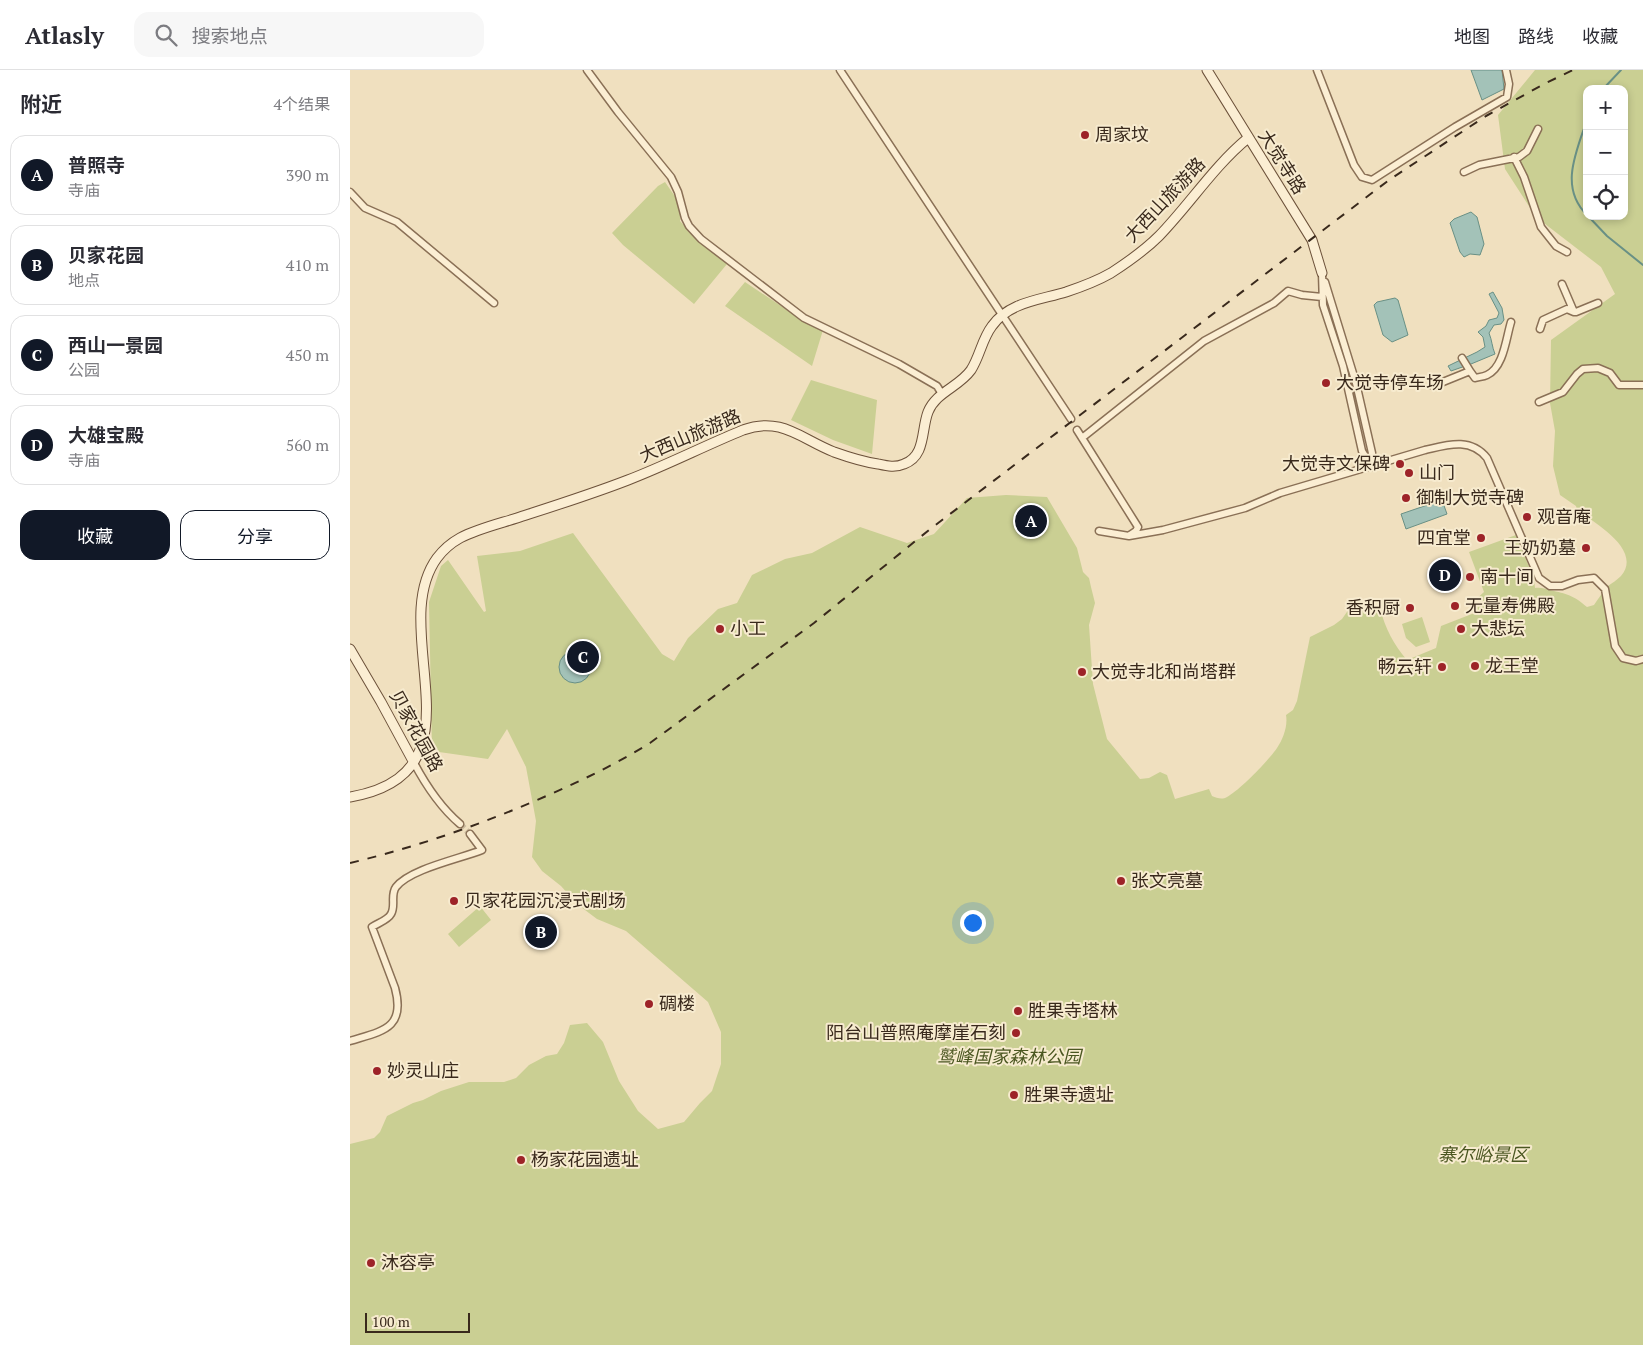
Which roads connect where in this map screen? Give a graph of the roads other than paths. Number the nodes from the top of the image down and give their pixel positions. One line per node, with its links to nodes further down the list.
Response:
1 (588, 70): 25 (street)
2 (840, 70): 18 (street)
3 (1207, 70): 7 (street, 大觉寺路)
4 (1317, 70): 5 (street)
5 (1506, 70)
6 (1538, 129): 8 (street)
7 (1248, 138): 12 (street, 大觉寺路); 18 (street, 大西山旅游路)
8 (1514, 158): 9 (street); 11 (street)
9 (1464, 172)
10 (350, 192): 15 (street)
11 (1567, 252)
12 (1322, 273): 14 (street, 大觉寺路); 30 (street, 大觉寺路)
13 (1562, 284): 17 (street)
14 (1322, 296): 29 (street); 30 (street, 大觉寺路)
15 (494, 303)
16 (1598, 303): 17 (street)
17 (1574, 312): 20 (street)
18 (1001, 316): 25 (street, 大西山旅游路); 27 (street)
19 (1510, 322): 22 (street)
20 (1540, 328)
21 (1462, 358): 22 (street)
22 (1470, 371): 24 (street)
23 (1643, 385): 26 (street)
24 (1433, 386)
25 (942, 394): 35 (street, 大西山旅游路)
26 (1539, 402)
27 (1070, 419)
28 (1077, 430): 29 (street)
29 (1082, 438): 32 (street)
30 (1372, 467): 32 (street); 34 (street)
31 (1099, 531): 32 (street)
32 (1129, 536)
33 (350, 649): 35 (street, 贝家花园路)
34 (1643, 659)
35 (414, 761): 36 (street, 大西山旅游路); 37 (street, 贝家花园路)
36 (350, 797)
37 (460, 824)
38 (470, 834): 39 (street)
39 (350, 1041)

